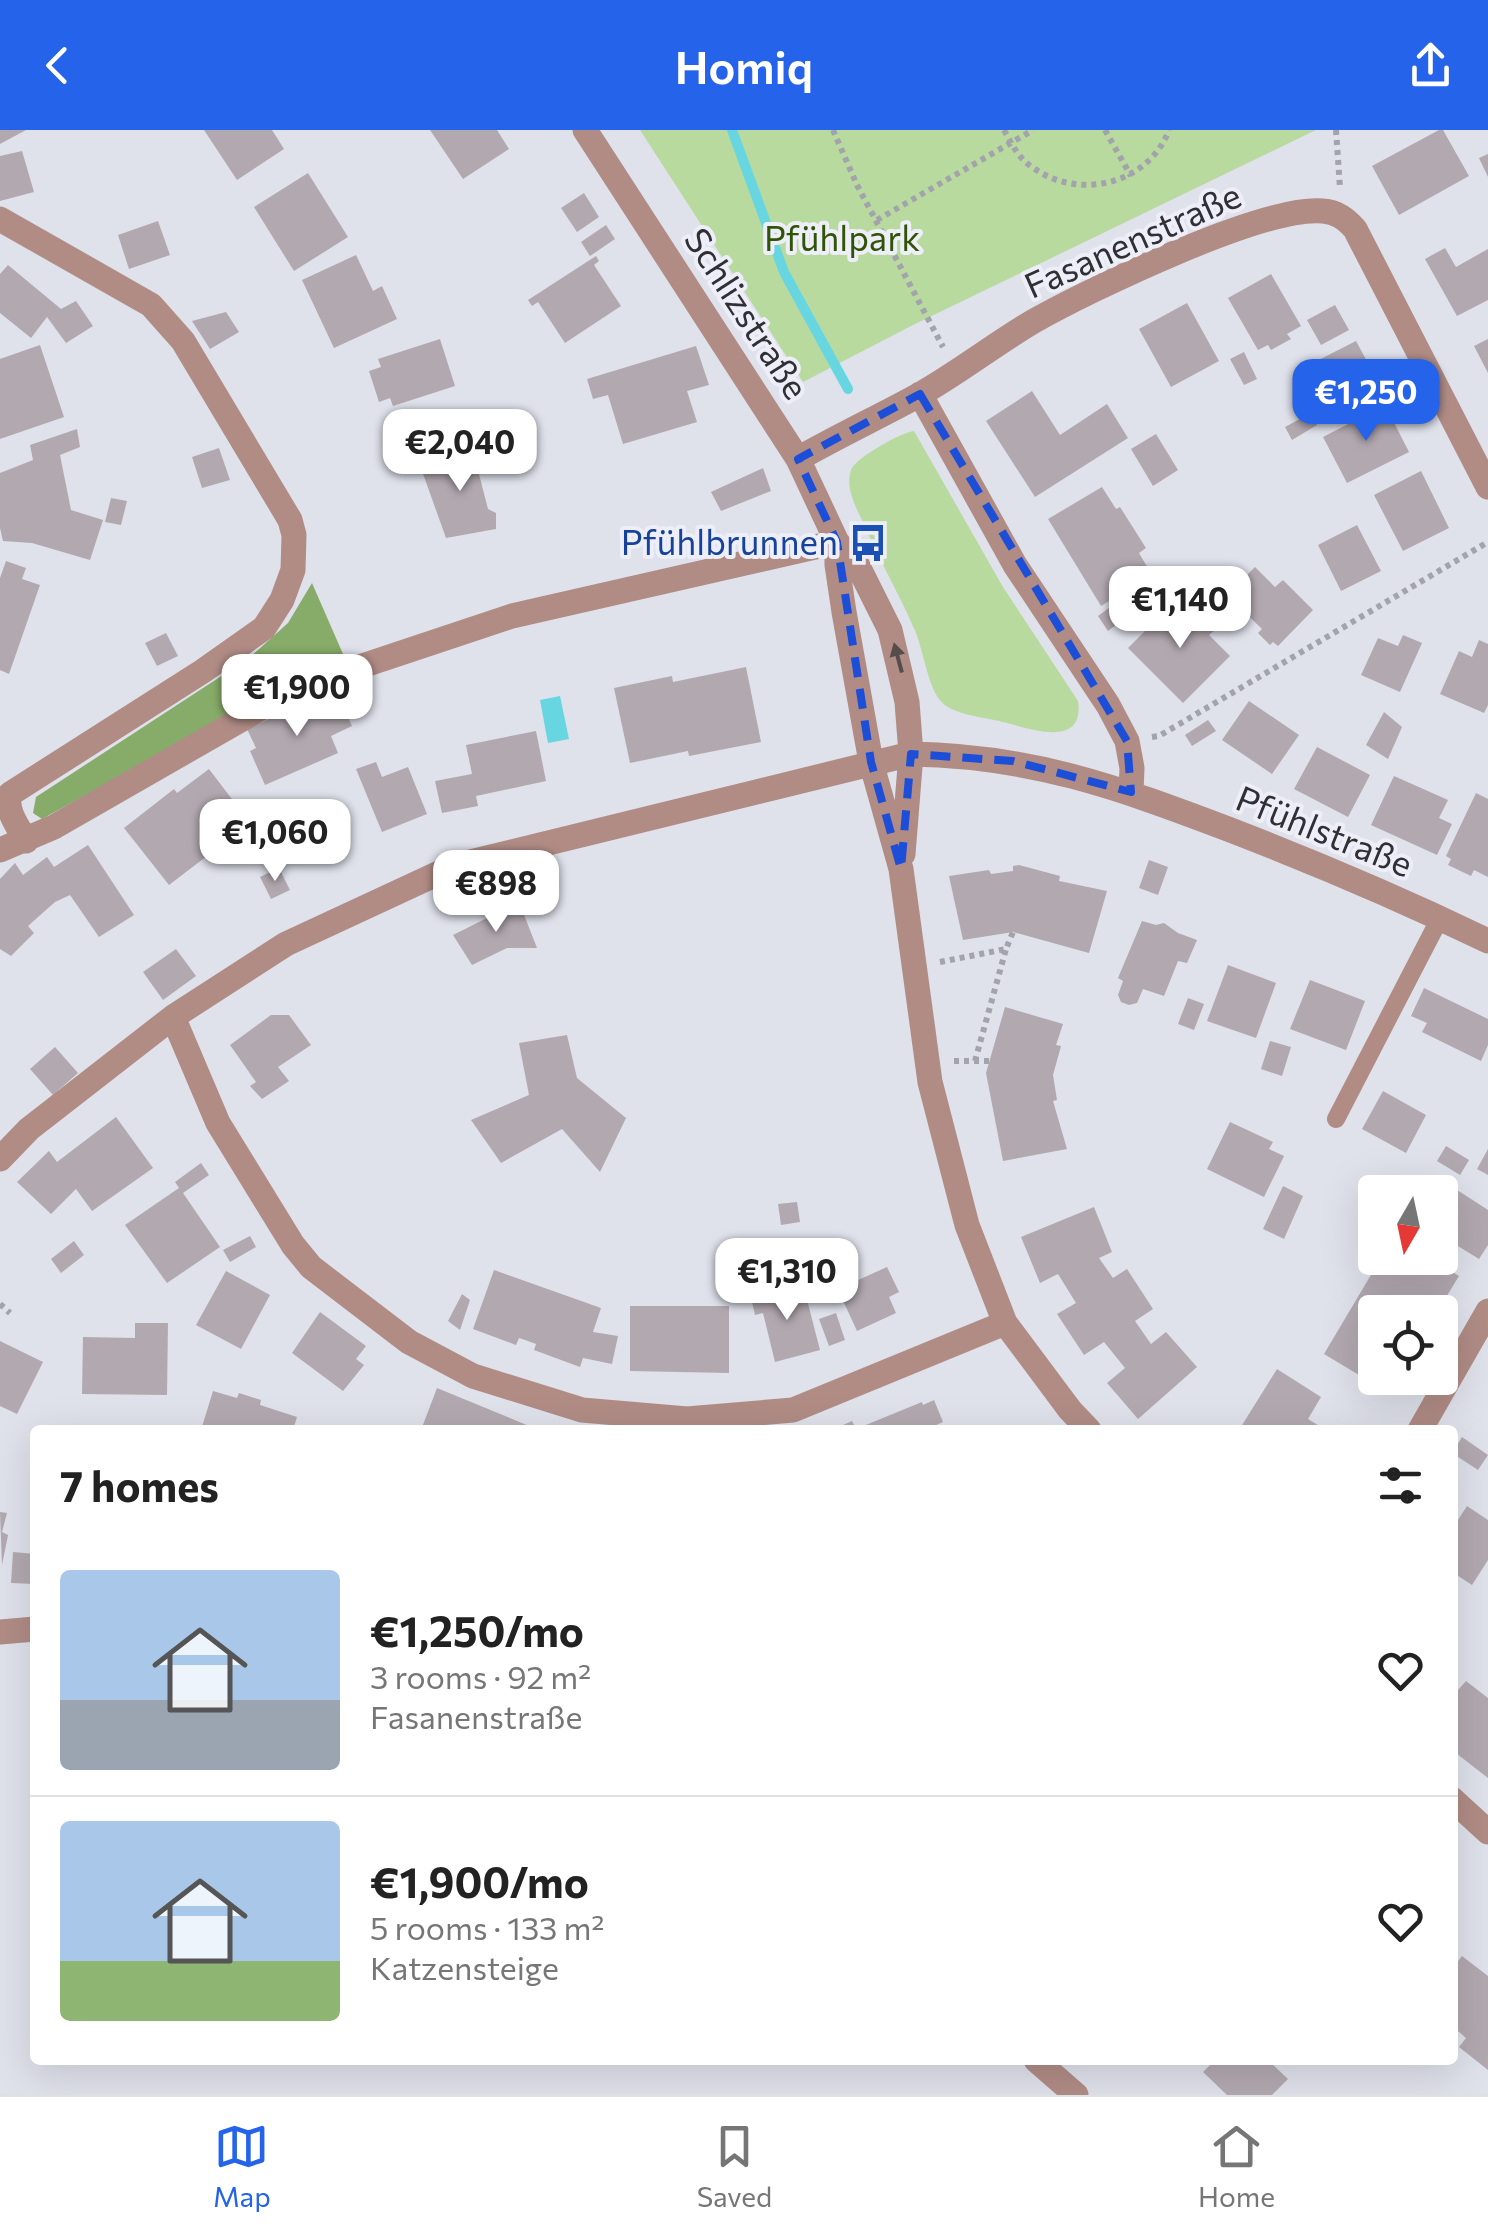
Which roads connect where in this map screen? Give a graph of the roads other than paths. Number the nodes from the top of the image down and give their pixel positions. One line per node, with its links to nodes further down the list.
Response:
1 (585, 130): 4 (street, Schlizstraße)
2 (0, 219): 10 (street)
3 (920, 394): 4 (street, Fasanenstraße); 5 (street, Fasanenstraße); 9 (street)
4 (798, 459): 6 (street, Schlizstraße)
5 (1488, 488)
6 (838, 542): 7 (street, Schlizstraße, one-way to 6); 8 (street, Schlizstraße); 10 (street)
7 (911, 754): 8 (street, Pfühlstraße); 9 (street, Pfühlstraße); 12 (street, Schlizstraße)
8 (870, 762): 12 (street, Schlizstraße); 15 (street, Pfühlstraße)
9 (1131, 792): 13 (street, Pfühlstraße)
10 (26, 841): 11 (street)
11 (0, 850)
12 (902, 868): 19 (street)
13 (1440, 918): 14 (street, Pfühlstraße); 16 (lane)
14 (1488, 941)
15 (173, 1017): 17 (street, Pfühlstraße); 19 (street)
16 (1336, 1119)
17 (0, 1158)
18 (1488, 1311): 21 (street)
19 (1005, 1322): 20 (street)
20 (1085, 1425)
21 (1423, 1425)
22 (30, 1629): 23 (street)
23 (0, 1632)
24 (1458, 1804): 25 (street)
25 (1488, 1832)
26 (1042, 2065): 27 (street)
27 (1076, 2095)

